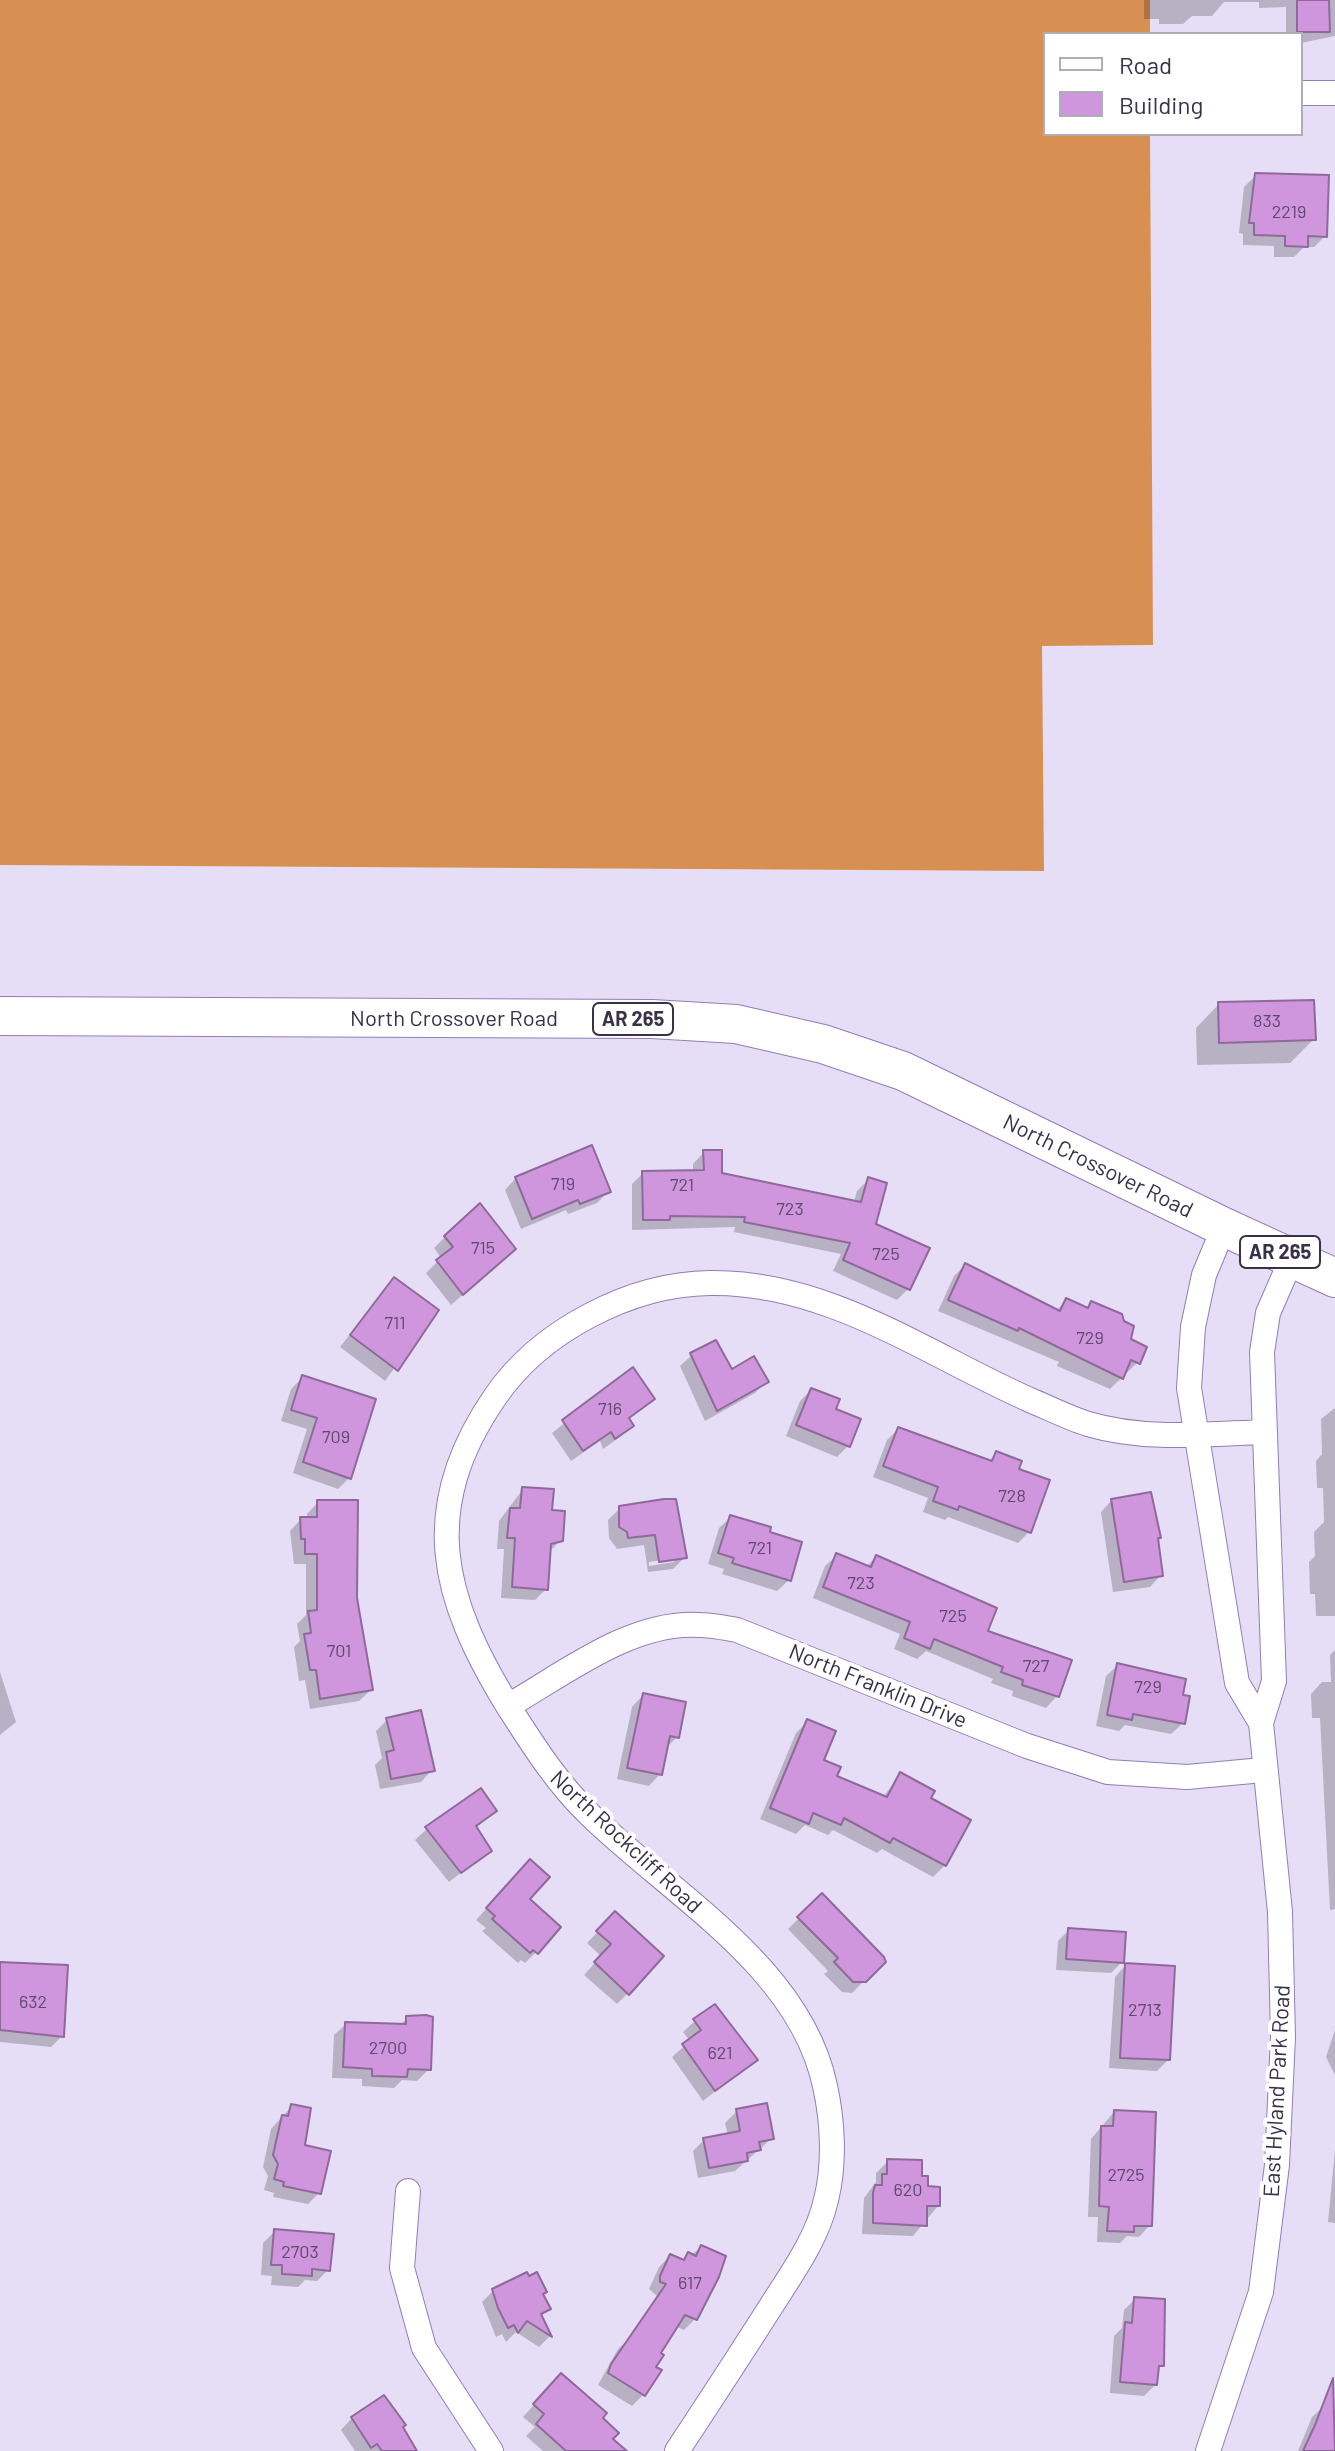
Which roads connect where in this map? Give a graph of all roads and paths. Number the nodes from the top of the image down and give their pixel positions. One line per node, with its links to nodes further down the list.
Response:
1 (1303, 93): 2 (street)
2 (1335, 93)
3 (0, 1016): 4 (main road, North Crossover Road / AR 265)
4 (1224, 1227): 5 (main road, North Crossover Road / AR 265); 8 (street, East Hyland Park Road)
5 (1292, 1258): 6 (main road, North Crossover Road / AR 265); 7 (street, East Hyland Park Road)
6 (1335, 1278)
7 (1265, 1432): 8 (street, North Rockcliff Road); 10 (street, East Hyland Park Road)
8 (1195, 1434): 9 (street, North Rockcliff Road); 10 (street, East Hyland Park Road)
9 (508, 1706): 11 (street, North Franklin Drive); 14 (street, North Rockcliff Road)
10 (1261, 1723): 11 (street, East Hyland Park Road)
11 (1263, 1770): 15 (street, East Hyland Park Road)
12 (408, 2191): 13 (street)
13 (491, 2451)
14 (677, 2451)
15 (1208, 2451)

